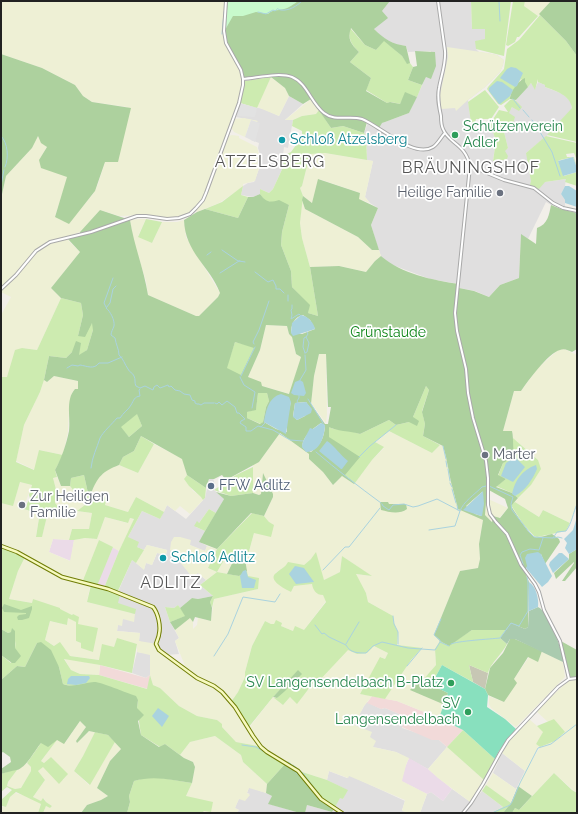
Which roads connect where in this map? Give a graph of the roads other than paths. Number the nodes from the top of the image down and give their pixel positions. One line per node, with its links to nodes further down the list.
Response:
1 (226, 1): 3 (street)
2 (438, 1): 4 (street)
3 (243, 79): 4 (street); 7 (street)
4 (445, 133): 5 (street)
5 (470, 166): 6 (street); 10 (street)
6 (577, 211)
7 (1, 289)
8 (1, 546): 11 (main road)
9 (577, 678): 10 (street)
10 (569, 679): 12 (street)
11 (342, 813)
12 (463, 813)

